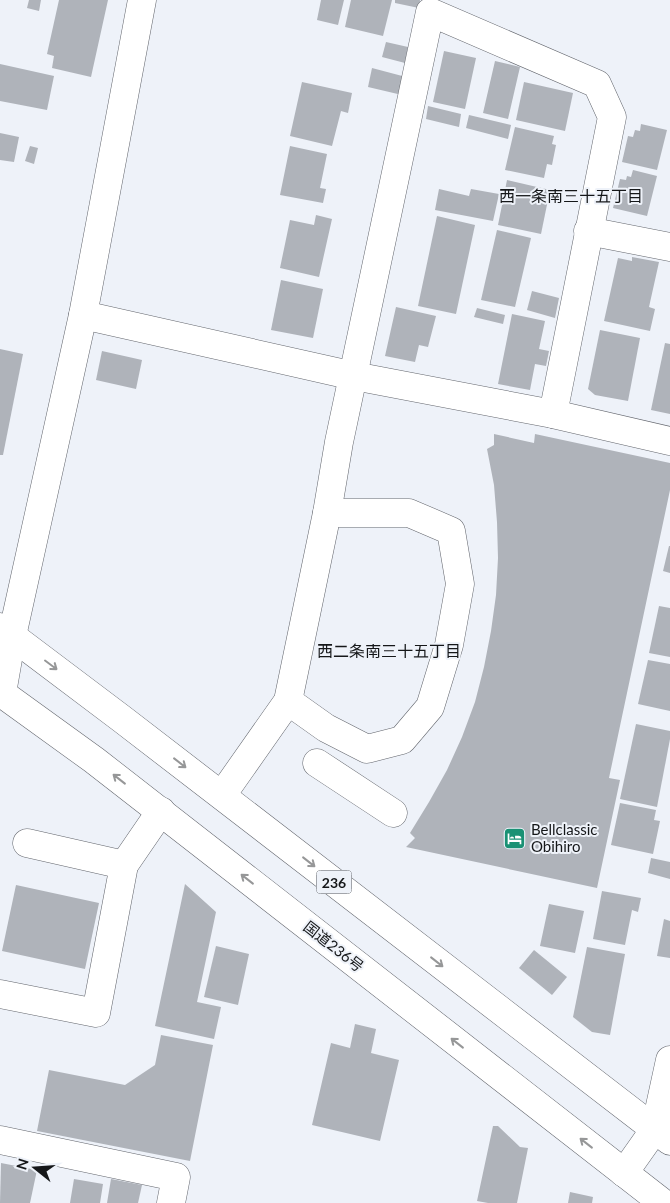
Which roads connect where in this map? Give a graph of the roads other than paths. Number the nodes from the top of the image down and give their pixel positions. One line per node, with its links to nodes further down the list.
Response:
1 (142, 0): 4 (main road)
2 (588, 231): 3 (main road); 5 (main road); 6 (main road)
3 (670, 247)
4 (83, 315): 5 (main road); 9 (main road)
5 (354, 376): 6 (main road); 8 (main road)
6 (553, 414): 7 (main road)
7 (670, 440)
8 (327, 513): 11 (main road); 11 (main road)
9 (6, 631): 10 (main road); 13 (main road, 236, one-way to 13)
10 (1, 693): 14 (main road, 国道236号, one-way to 10)
11 (288, 702): 13 (main road)
12 (317, 763): 15 (main road)
13 (222, 795): 20 (main road, 236, one-way to 20)
14 (161, 812): 17 (main road); 22 (main road, 国道236号, one-way to 14)
15 (393, 813)
16 (27, 843): 17 (main road)
17 (124, 865): 18 (main road)
18 (0, 994)
19 (670, 1060): 20 (main road)
20 (663, 1135): 22 (main road)
21 (0, 1140): 23 (main road)
22 (624, 1173): 24 (main road, 国道236号)
23 (171, 1203)
24 (663, 1203)

